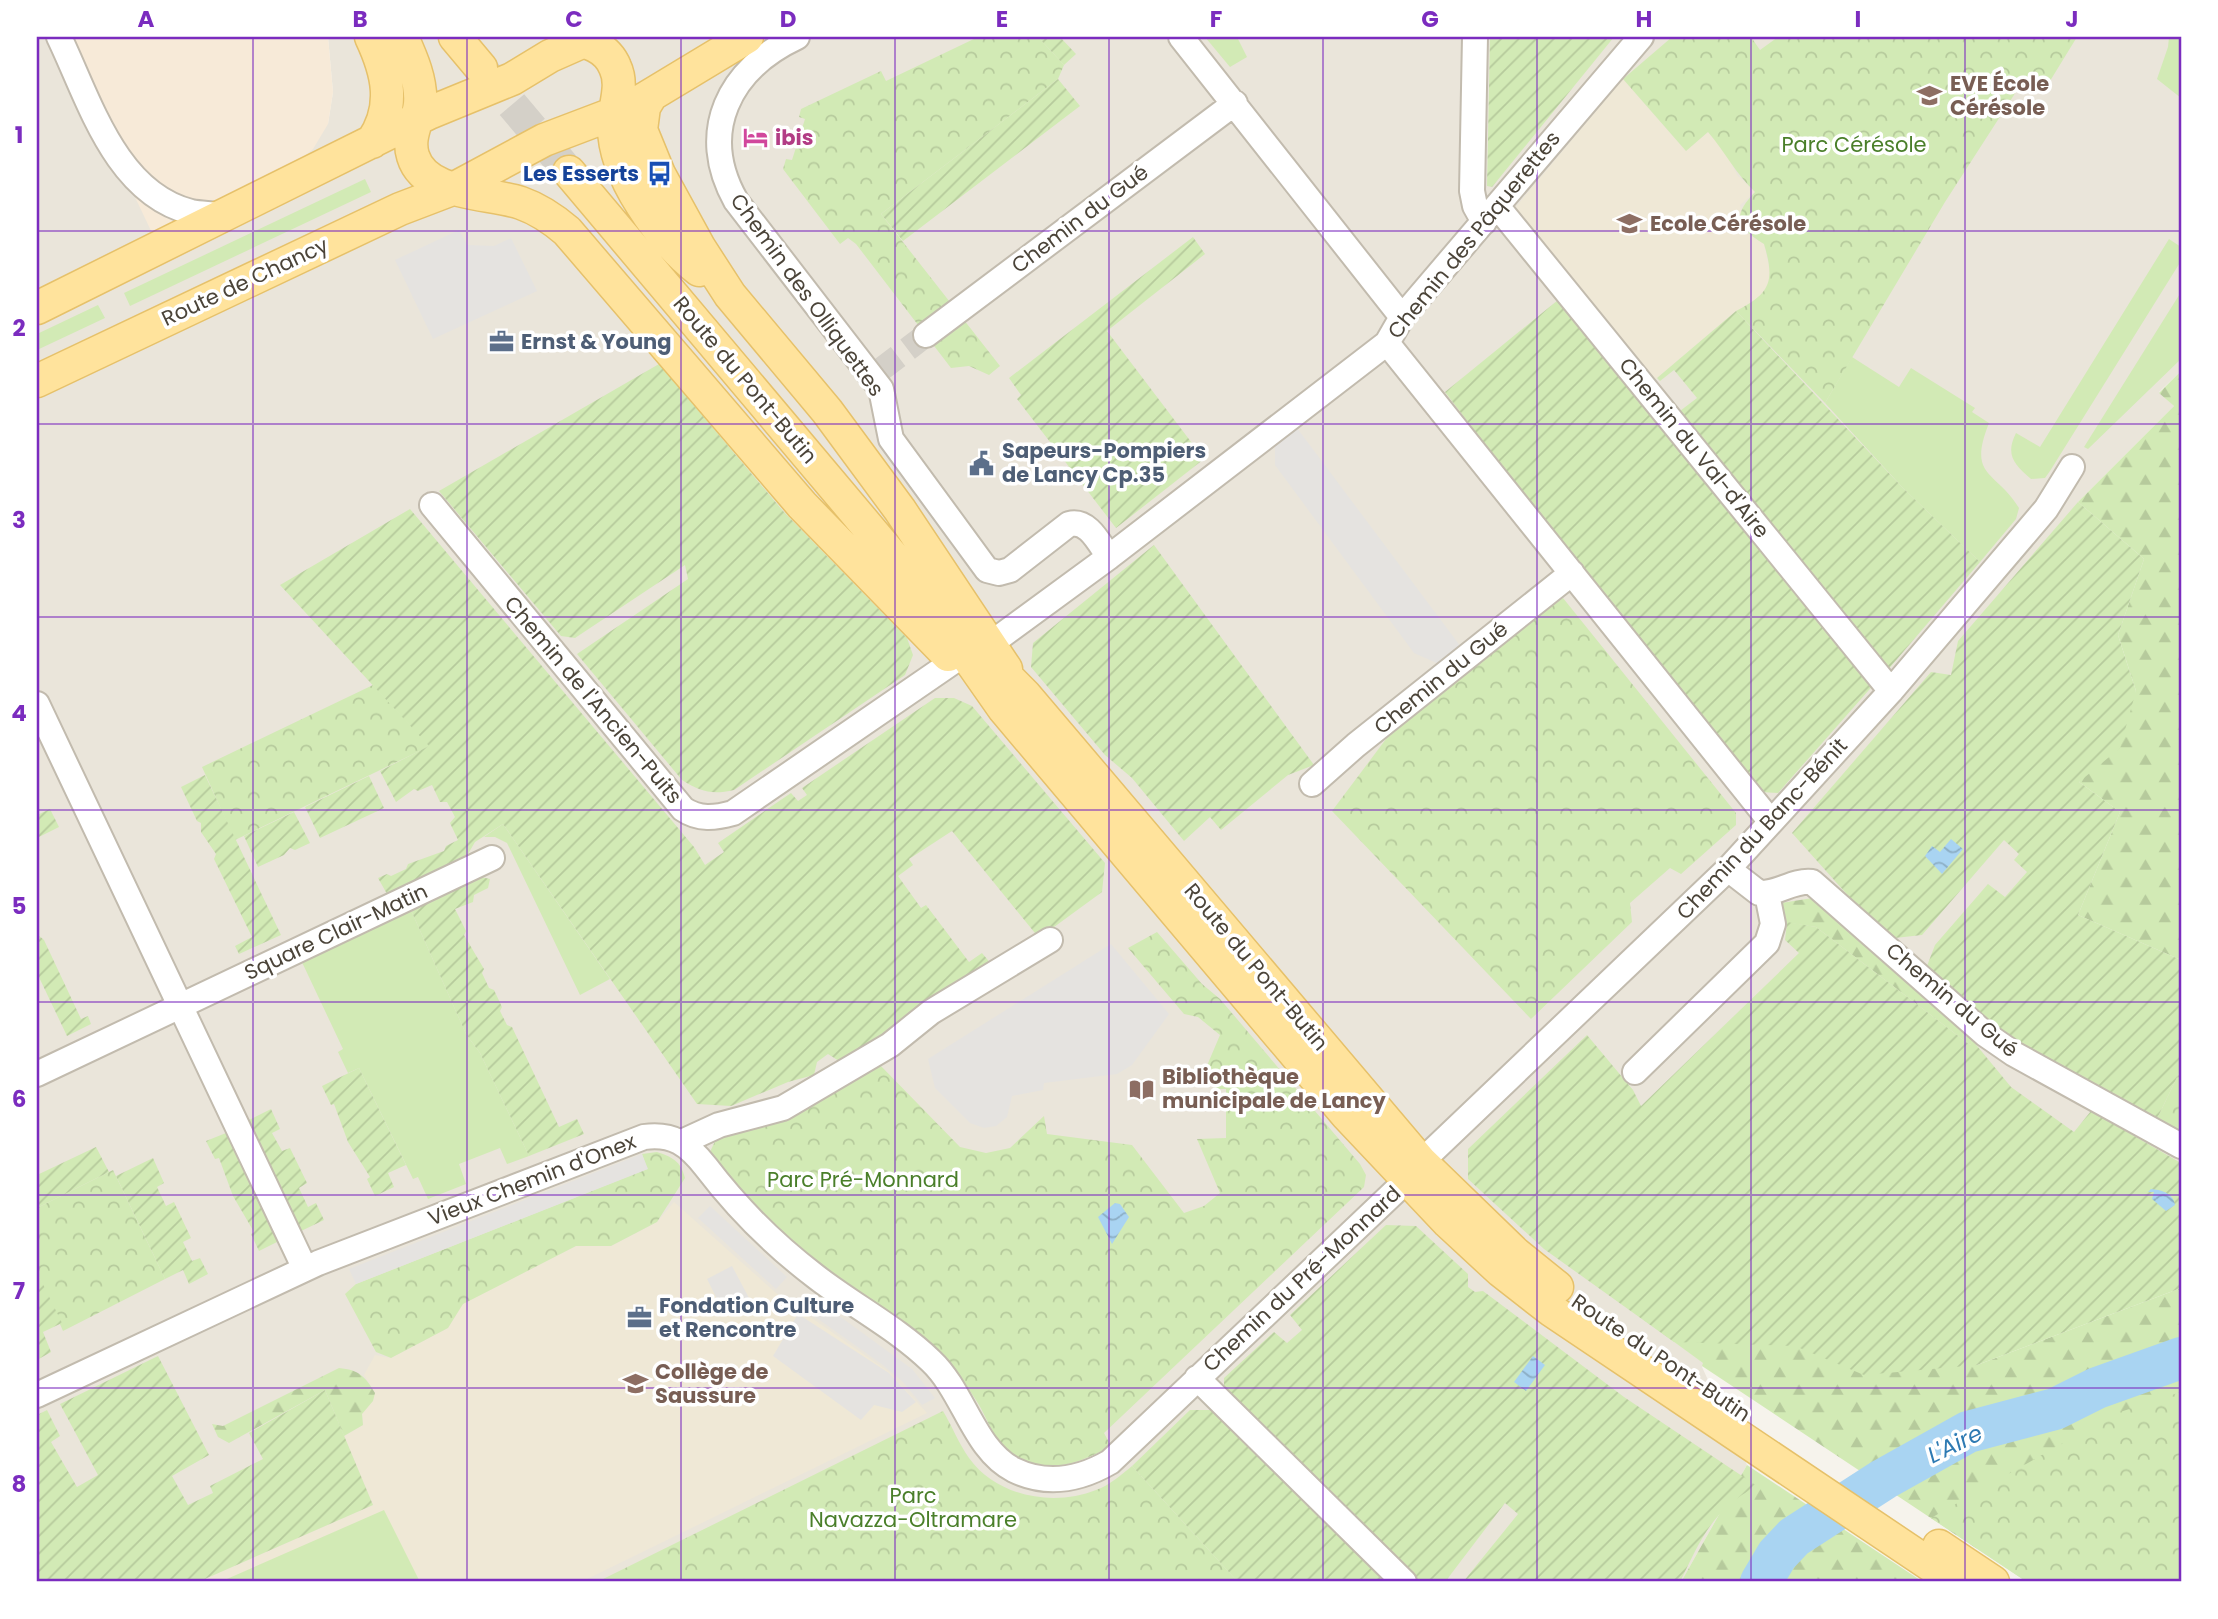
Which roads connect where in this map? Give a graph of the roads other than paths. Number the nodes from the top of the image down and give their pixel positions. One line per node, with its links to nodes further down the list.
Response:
1 (59, 37): 20 (street)
2 (371, 37): 16 (main road)
3 (402, 37): 15 (main road)
4 (455, 37): 11 (main road)
5 (747, 37): 12 (main road, Route de Chancy)
6 (797, 37): 29 (street, Chemin des Olliquettes)
7 (1181, 37): 13 (street)
8 (1475, 37): 19 (street, Chemin du Val-d'Aire)
9 (1641, 37): 19 (street, Chemin des Pâquerettes)
10 (580, 38): 14 (main road); 15 (main road)
11 (481, 68)
12 (650, 97): 14 (main road, Route de Chancy); 21 (main road)
13 (1235, 103): 23 (street); 24 (street, Chemin du Gué)
14 (614, 115): 18 (main road, Route de Chancy); 21 (main road)
15 (415, 120): 16 (main road); 18 (main road)
16 (372, 142): 20 (main road)
17 (569, 172): 34 (main road, Route du Pont-Butin)
18 (455, 188): 26 (main road, Route de Chancy); 32 (main road)
19 (1490, 214): 23 (street, Chemin des Pâquerettes); 33 (street, Chemin du Val-d'Aire)
20 (223, 216): 22 (main road)
21 (730, 295): 31 (main road)
22 (37, 308)
23 (1402, 317): 25 (street, Chemin des Pâquerettes)
24 (926, 335)
25 (1387, 343): 29 (street, Chemin des Pâquerettes); 30 (street)
26 (37, 381)
27 (2071, 467): 33 (street, Chemin du Banc-Bénit)
28 (432, 505): 32 (street, Chemin de l'Ancien-Puits)
29 (1110, 557): 31 (street, Chemin des Pâquerettes)
30 (1572, 573): 36 (street, Chemin du Gué); 37 (street)
31 (989, 645): 34 (main road)
32 (954, 661): 34 (main road)
33 (1891, 691): 37 (street, Chemin du Banc-Bénit)
34 (1015, 702): 47 (main road, Route du Pont-Butin)
35 (37, 704): 42 (street)
36 (1312, 784)
37 (1771, 822): 39 (street, Chemin du Banc-Bénit)
38 (492, 859): 42 (street, Square Clair-Matin)
39 (1728, 869): 40 (street); 47 (street, Chemin du Banc-Bénit)
40 (1767, 894): 43 (street); 46 (street, Chemin du Gué)
41 (1050, 940): 45 (street)
42 (180, 1006): 44 (street, Square Clair-Matin); 48 (street)
43 (1634, 1072)
44 (37, 1074)
45 (682, 1142): 48 (street, Vieux Chemin d'Onex); 50 (street, Chemin du Pré-Monnard)
46 (2181, 1146)
47 (1413, 1171): 49 (main road, Route du Pont-Butin); 50 (street, Chemin du Pré-Monnard)
48 (305, 1269): 51 (street, Vieux Chemin d'Onex)
49 (1624, 1348): 53 (main road, Route du Pont-Butin); 54 (main road, Route du Pont-Butin)
50 (1197, 1378): 52 (street, Chemin du Pré-Monnard)
51 (37, 1395)
52 (1404, 1582)
53 (1956, 1582)
54 (1993, 1582)

